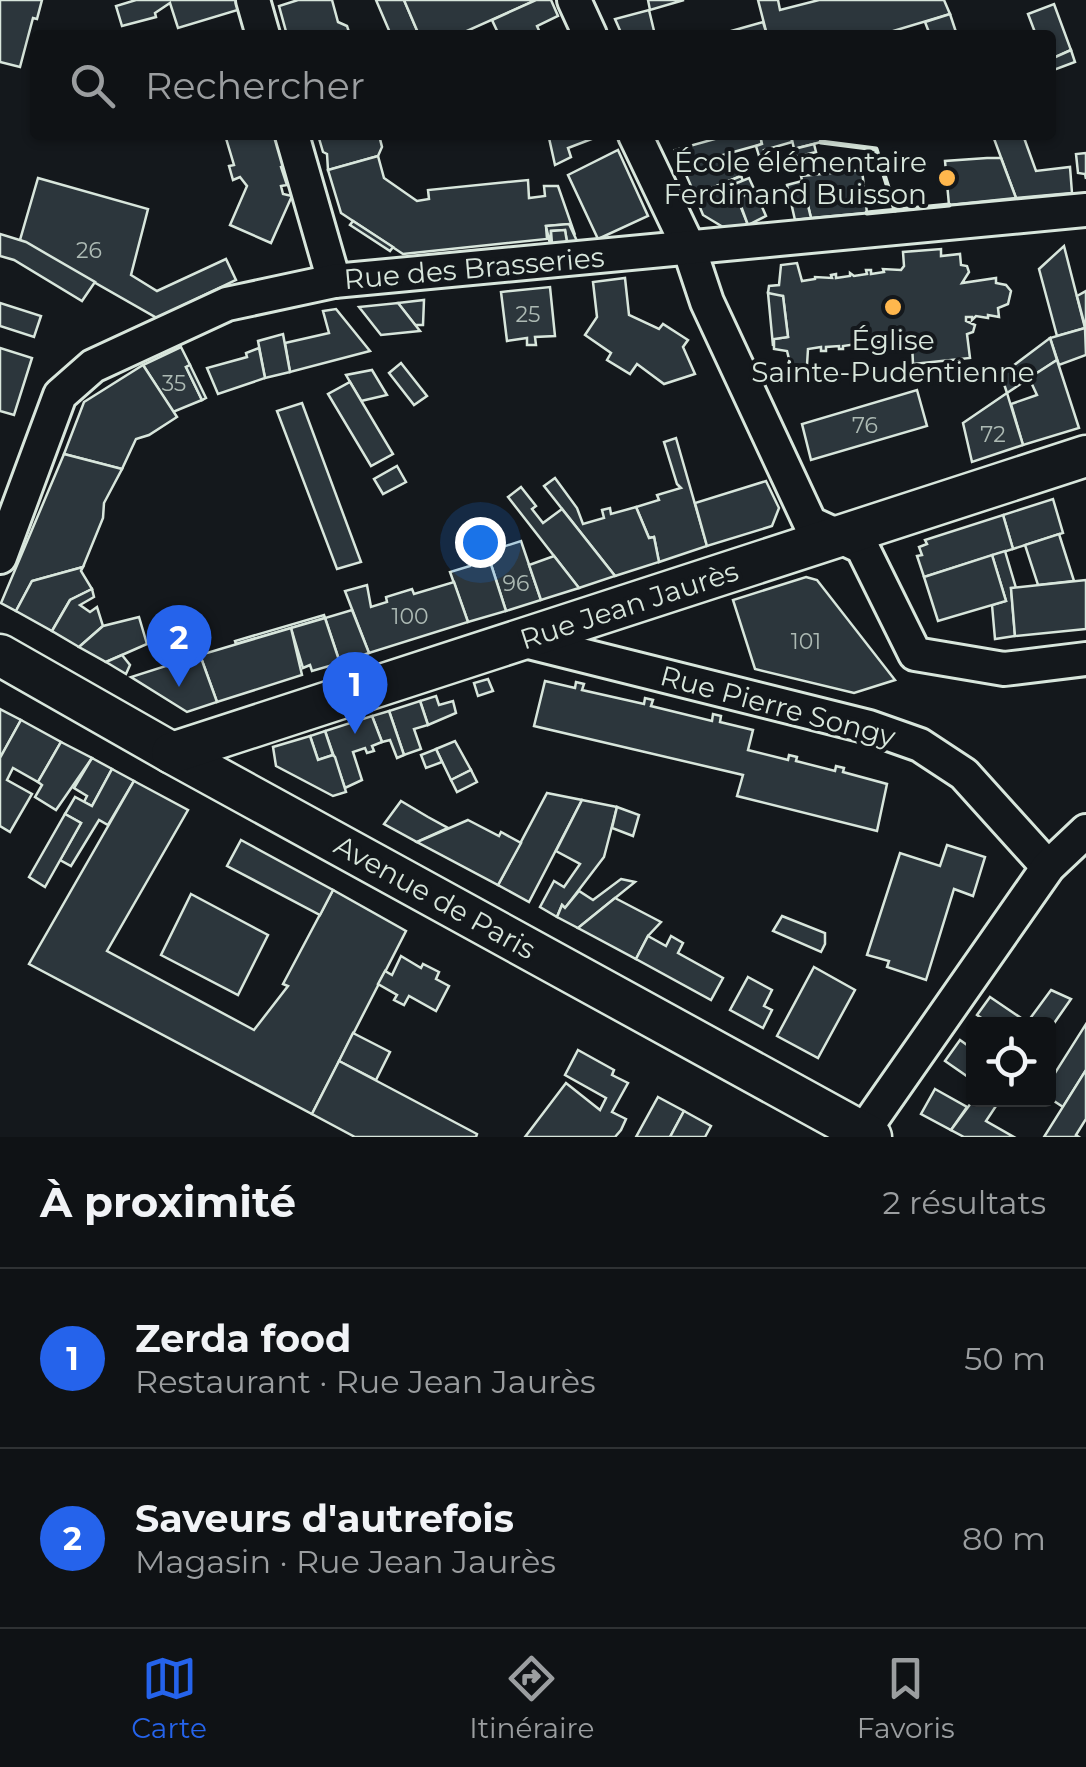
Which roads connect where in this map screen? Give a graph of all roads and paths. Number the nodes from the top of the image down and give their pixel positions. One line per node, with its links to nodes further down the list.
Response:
1 (252, 0): 3 (street)
2 (574, 0): 4 (street)
3 (261, 30)
4 (588, 30)
5 (293, 140): 9 (street)
6 (637, 140): 8 (street)
7 (1086, 210): 8 (street, Rue des Brasseries)
8 (688, 248): 9 (street, Rue des Brasseries); 11 (street)
9 (334, 281): 12 (street, Rue des Brasseries)
10 (1086, 456): 11 (main road, Rue Jean Jaurès)
11 (825, 530): 13 (main road, Rue Jean Jaurès); 15 (street)
12 (0, 557)
13 (522, 640): 16 (main road, Rue Jean Jaurès); 18 (street, Rue Pierre Songy)
14 (0, 654): 16 (main road, Avenue de Paris)
15 (1086, 659)
16 (172, 753): 19 (main road, Avenue de Paris)
17 (1086, 831): 18 (street)
18 (1048, 867): 19 (street)
19 (867, 1135)

